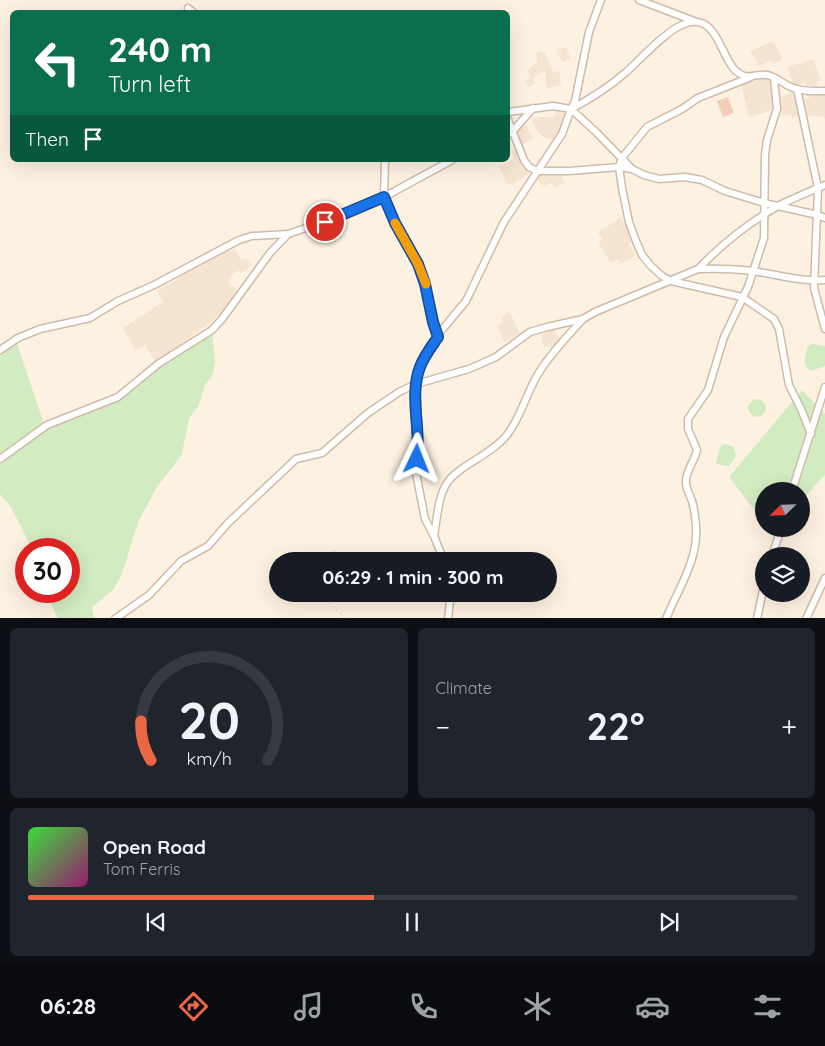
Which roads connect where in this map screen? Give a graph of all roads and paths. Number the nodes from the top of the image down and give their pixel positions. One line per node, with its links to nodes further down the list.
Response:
1 (601, 0): 9 (street)
2 (639, 0): 3 (street)
3 (694, 21): 4 (street); 9 (street)
4 (751, 77): 5 (street); 12 (street)
5 (774, 78): 6 (street); 21 (street)
6 (797, 89): 7 (street); 19 (street)
7 (825, 90)
8 (534, 108): 9 (street); 10 (street); 11 (street)
9 (571, 109): 12 (street); 17 (street)
10 (510, 112)
11 (510, 133): 17 (street)
12 (622, 158): 15 (street); 16 (street)
13 (385, 162): 20 (street)
14 (448, 162): 20 (street)
15 (619, 167): 16 (street); 17 (street); 30 (street)
16 (632, 169): 21 (street)
17 (537, 171): 35 (street)
18 (825, 185): 19 (street)
19 (818, 188): 22 (street); 24 (street)
20 (384, 197): 26 (street); 35 (street)
21 (764, 203): 22 (street); 23 (street)
22 (778, 206): 23 (street); 24 (street)
23 (765, 214): 27 (street); 28 (street)
24 (818, 215): 25 (street); 31 (street)
25 (825, 218)
26 (288, 234): 36 (street); 40 (street)
27 (698, 269): 28 (street); 30 (street)
28 (754, 271): 31 (street); 32 (street)
29 (825, 280): 31 (street)
30 (671, 281): 32 (street); 33 (street)
31 (814, 281): 34 (street)
32 (742, 298): 39 (street); 51 (street)
33 (583, 319): 37 (street); 42 (street)
34 (825, 329)
35 (438, 337): 37 (street)
36 (0, 350)
37 (416, 384): 42 (street); 48 (street)
38 (825, 387): 39 (street)
39 (811, 434): 41 (street)
40 (0, 459)
41 (795, 482)
42 (434, 536): 43 (street)
43 (440, 552)
44 (825, 578): 53 (street)
45 (450, 602): 50 (street)
46 (760, 602): 52 (street)
47 (329, 603): 49 (path)
48 (115, 618)
49 (346, 618)
50 (448, 618)
51 (666, 618)
52 (757, 618)
53 (806, 618)

